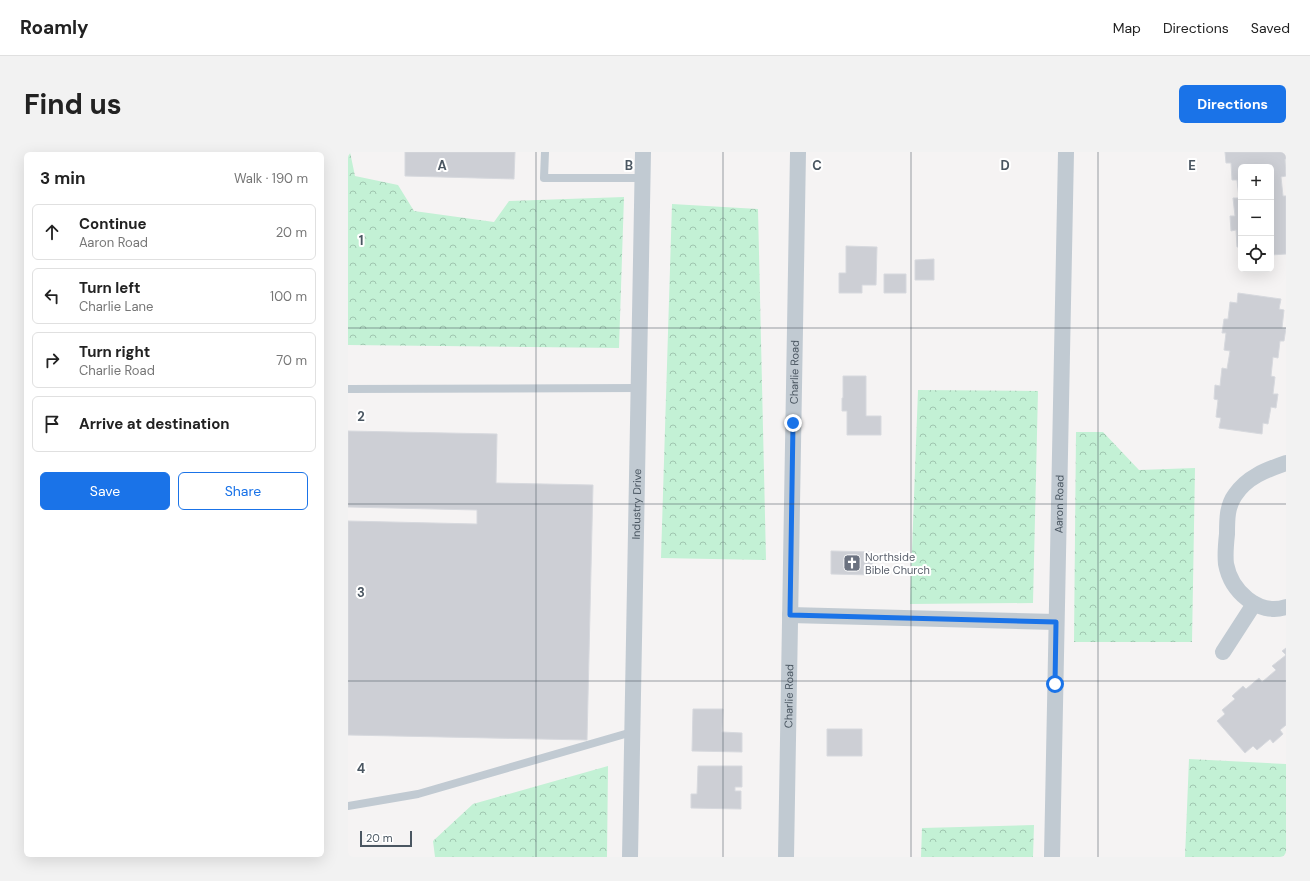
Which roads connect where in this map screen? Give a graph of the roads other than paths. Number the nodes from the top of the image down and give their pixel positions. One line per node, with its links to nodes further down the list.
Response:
1 (545, 152): 5 (lane)
2 (643, 152): 5 (street, Industry Drive)
3 (798, 152): 11 (street, Charlie Road)
4 (1066, 152): 12 (street, Aaron Road)
5 (642, 178): 6 (street, Industry Drive)
6 (639, 388): 7 (lane); 14 (street, Industry Drive)
7 (348, 389)
8 (1286, 463): 9 (street)
9 (1254, 604): 10 (street); 13 (street)
10 (1286, 607)
11 (790, 615): 12 (street); 17 (street, Charlie Road)
12 (1056, 622): 18 (street, Aaron Road)
13 (1223, 652)
14 (632, 732): 15 (lane); 16 (street, Industry Drive)
15 (348, 806)
16 (630, 857)
17 (786, 857)
18 (1052, 857)

